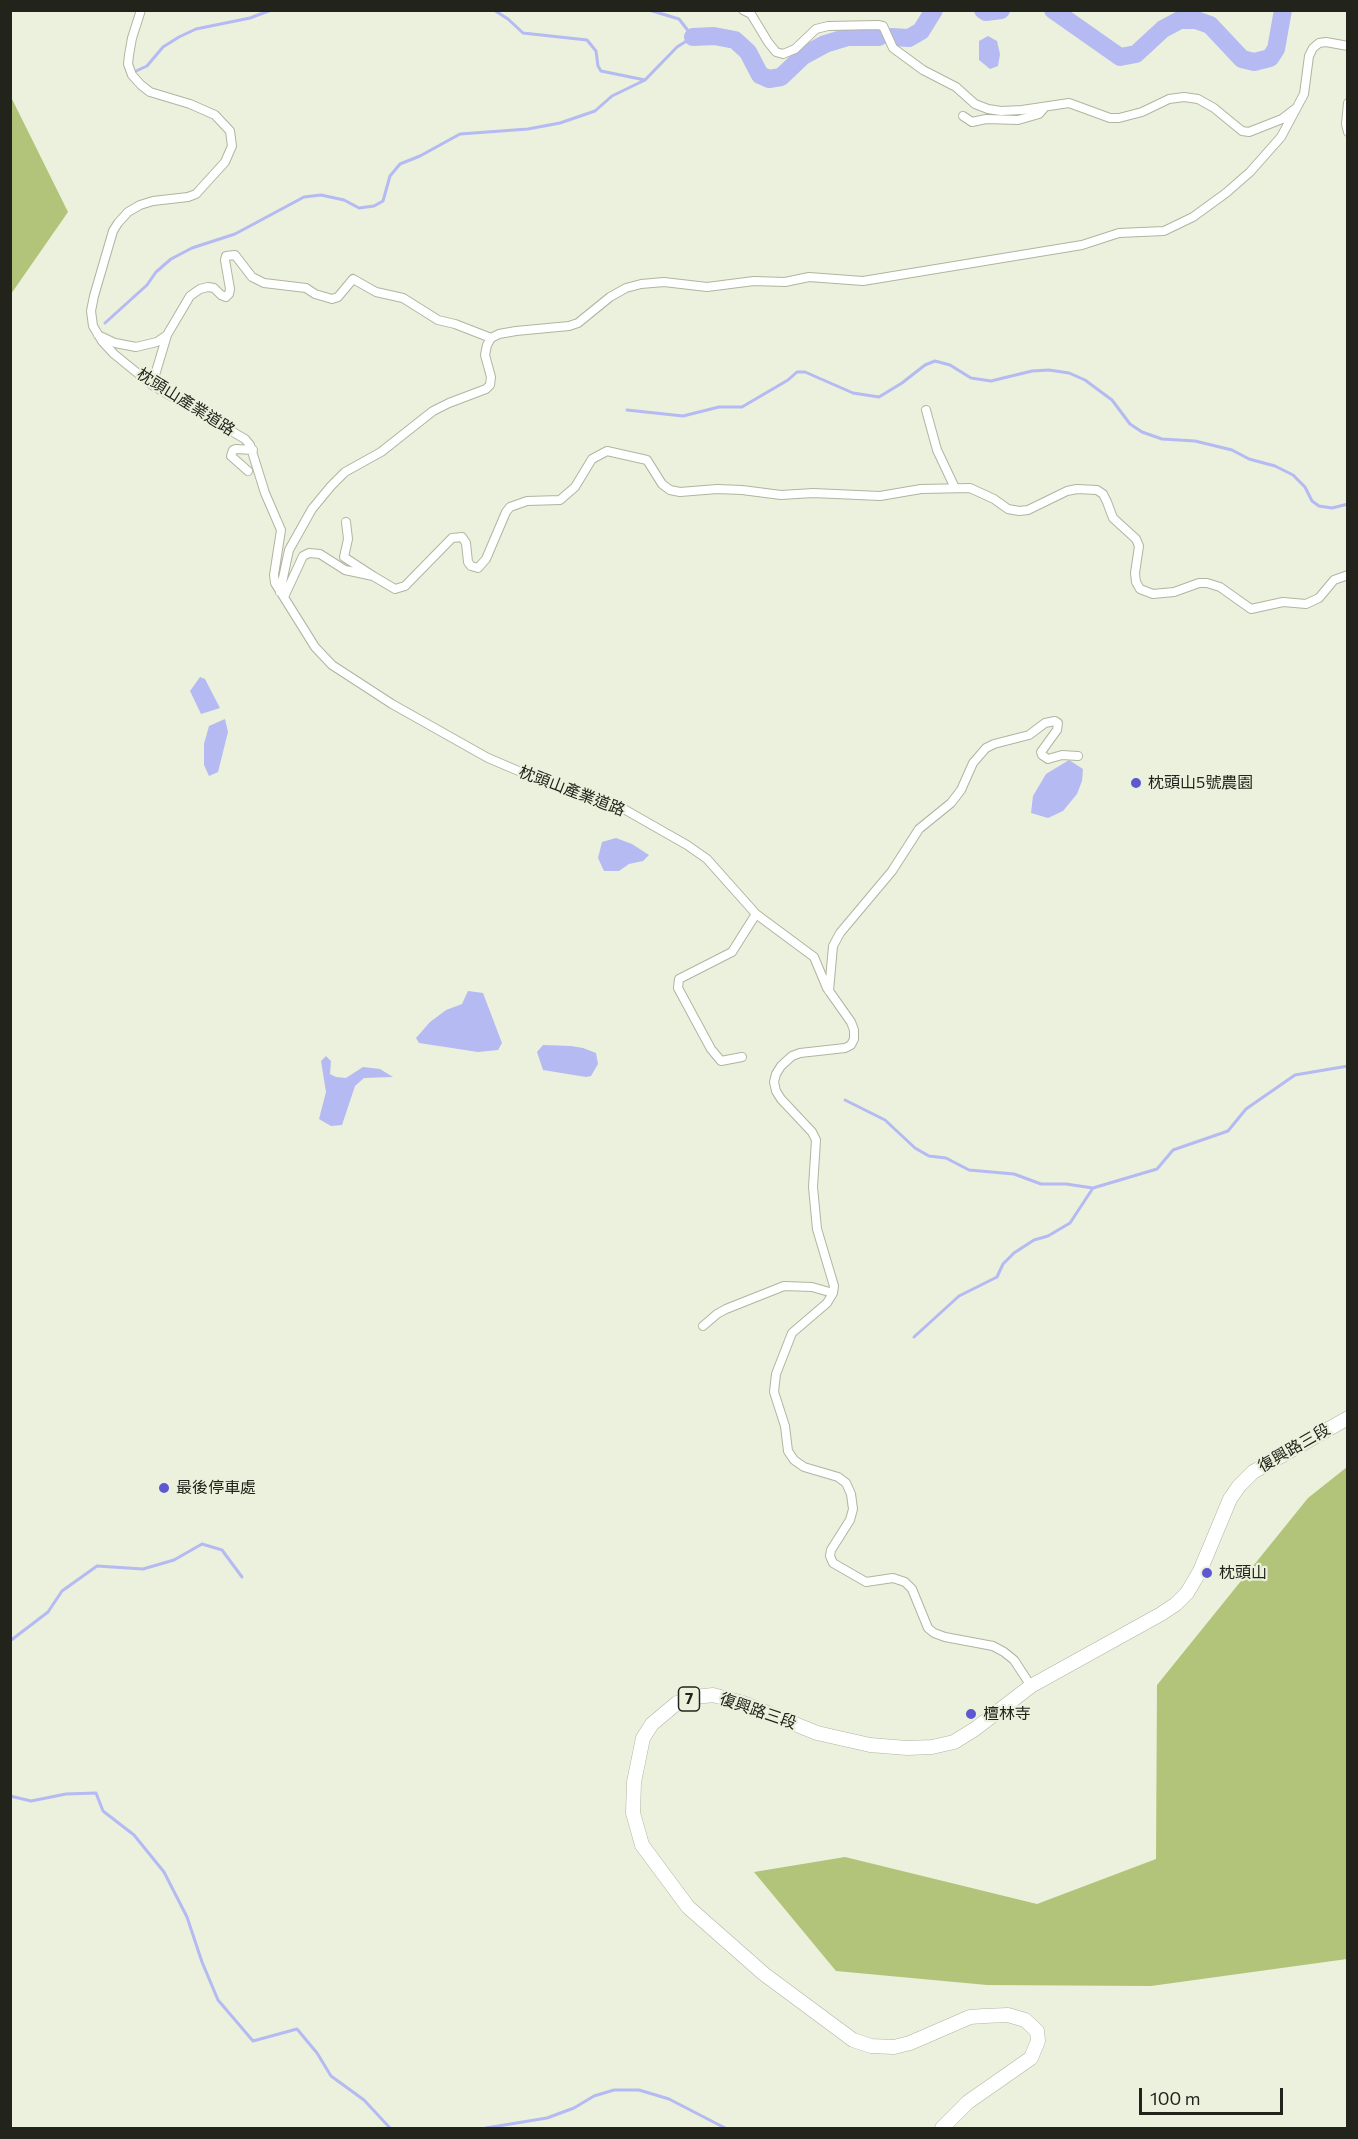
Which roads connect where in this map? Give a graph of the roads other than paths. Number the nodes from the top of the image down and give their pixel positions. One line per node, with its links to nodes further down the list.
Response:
1 (141, 10): 9 (street)
2 (743, 10): 5 (street)
3 (1347, 46): 6 (street)
4 (1347, 103): 8 (street)
5 (1045, 107): 6 (street); 7 (street)
6 (1298, 107): 11 (street)
7 (963, 116)
8 (1347, 132)
9 (98, 335): 10 (street); 12 (street, 枕頭山產業道路)
10 (167, 336): 11 (street); 12 (street)
11 (490, 338): 20 (street)
12 (152, 385): 14 (street, 枕頭山產業道路)
13 (926, 410): 16 (street)
14 (253, 450): 15 (street); 20 (street, 枕頭山產業道路)
15 (248, 471)
16 (955, 488): 18 (street); 19 (street)
17 (346, 522): 19 (street)
18 (1347, 575)
19 (373, 576): 20 (street)
20 (282, 594): 22 (street, 枕頭山產業道路)
21 (1078, 756): 23 (street)
22 (756, 915): 23 (street, 枕頭山產業道路); 24 (street)
23 (829, 990): 25 (street, 枕頭山產業道路)
24 (742, 1057)
25 (833, 1293): 26 (street); 28 (street)
26 (703, 1326)
27 (1347, 1418): 28 (main road, 復興路三段 / 7)
28 (1031, 1686): 29 (main road, 復興路三段 / 7)
29 (942, 2128)

